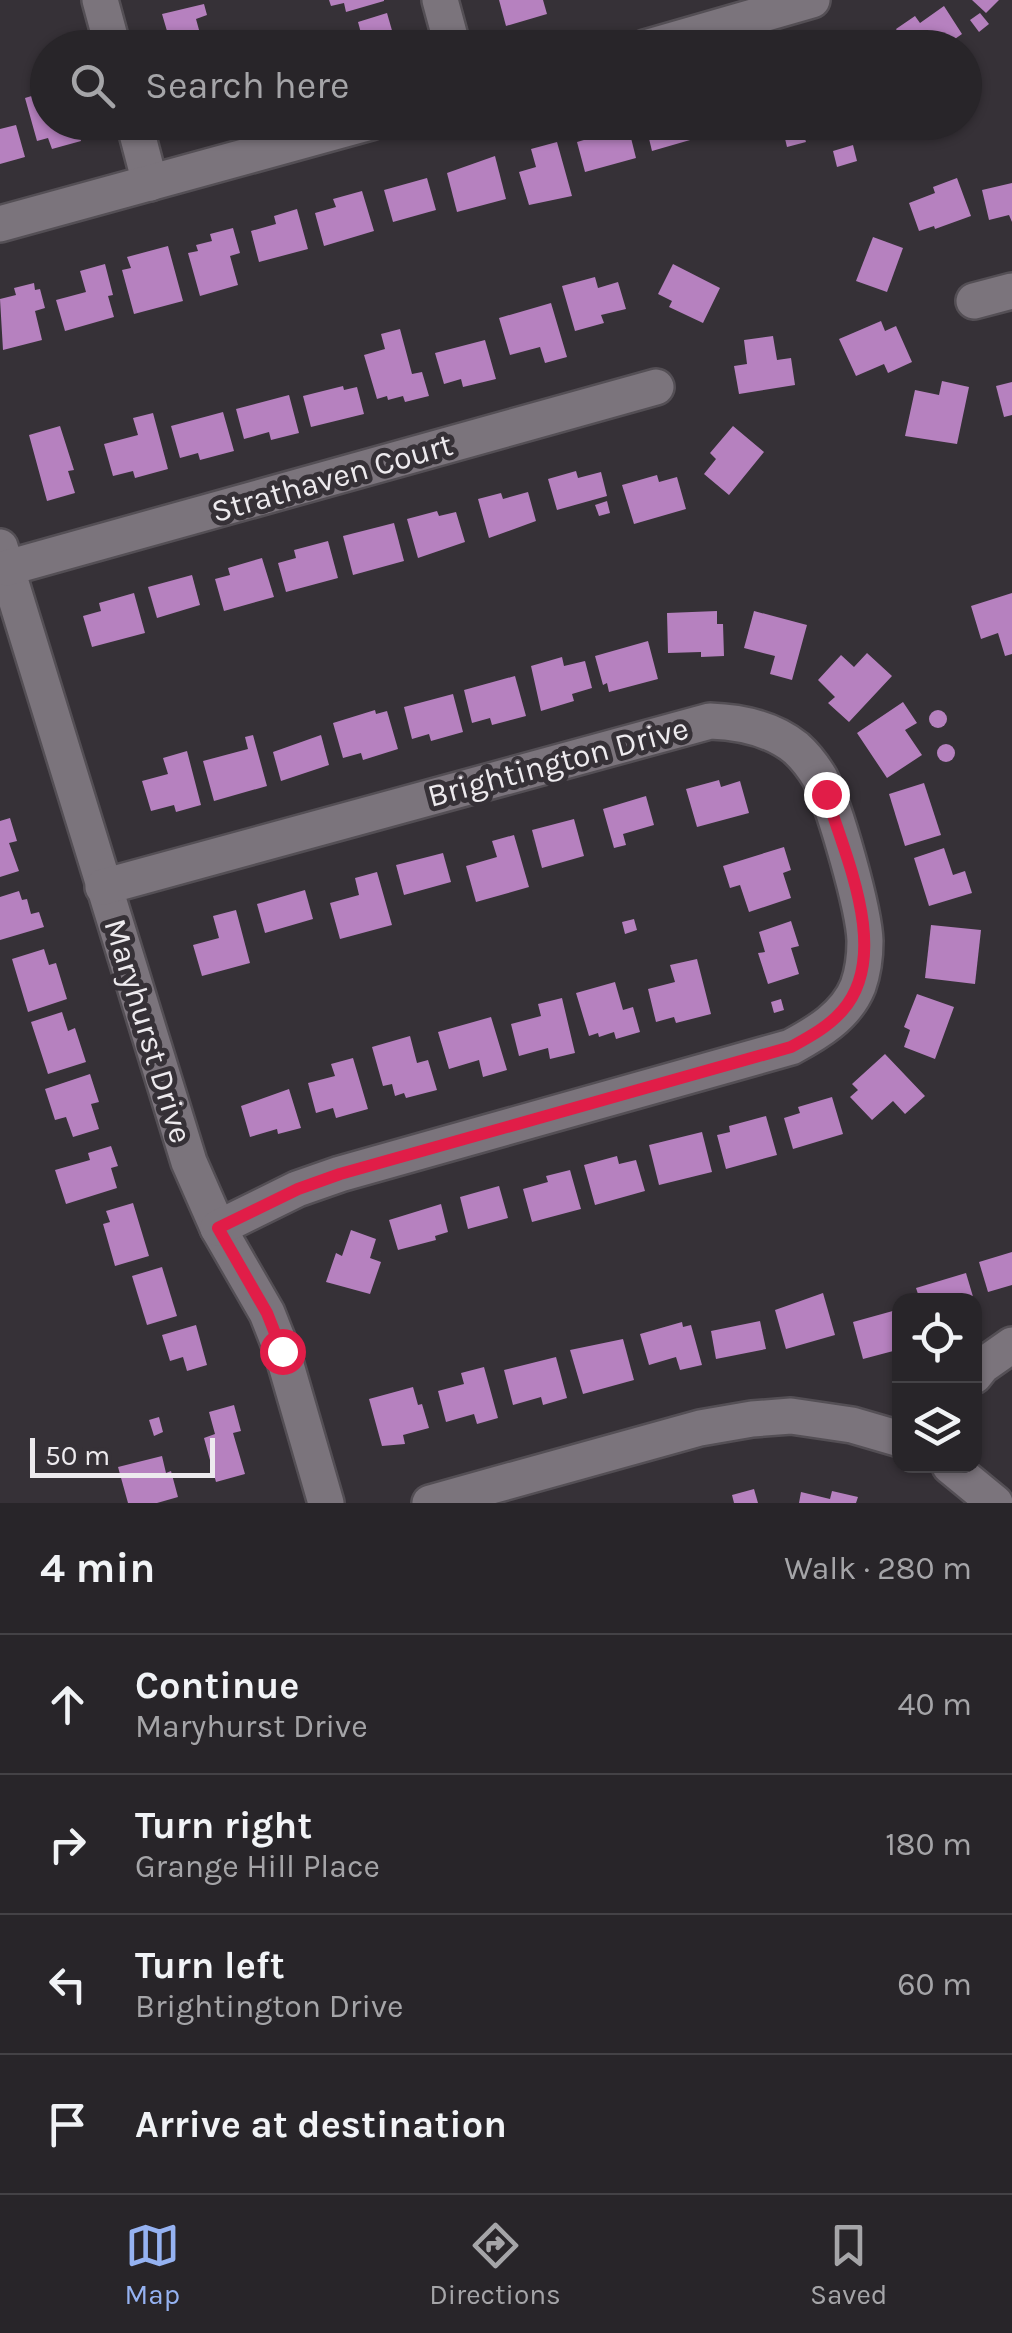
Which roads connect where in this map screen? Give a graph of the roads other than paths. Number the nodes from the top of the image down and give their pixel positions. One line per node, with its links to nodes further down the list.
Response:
1 (100, 0): 4 (street)
2 (440, 0): 5 (street)
3 (792, 3): 6 (street)
4 (108, 30)
5 (448, 30)
6 (704, 30)
7 (139, 140): 9 (street)
8 (306, 140): 9 (street)
9 (150, 183): 10 (street)
10 (0, 224)
11 (1012, 290): 12 (street)
12 (974, 301)
13 (656, 387): 14 (street, Strathaven Court)
14 (3, 558): 15 (street, Maryhurst Drive)
15 (103, 887): 16 (street, Maryhurst Drive); 16 (street, Brightington Drive)
16 (218, 1228): 21 (street, Maryhurst Drive)
17 (1012, 1345): 18 (street)
18 (982, 1369)
19 (892, 1437): 22 (street)
20 (959, 1473): 23 (street)
21 (326, 1503)
22 (430, 1503)
23 (995, 1503)

